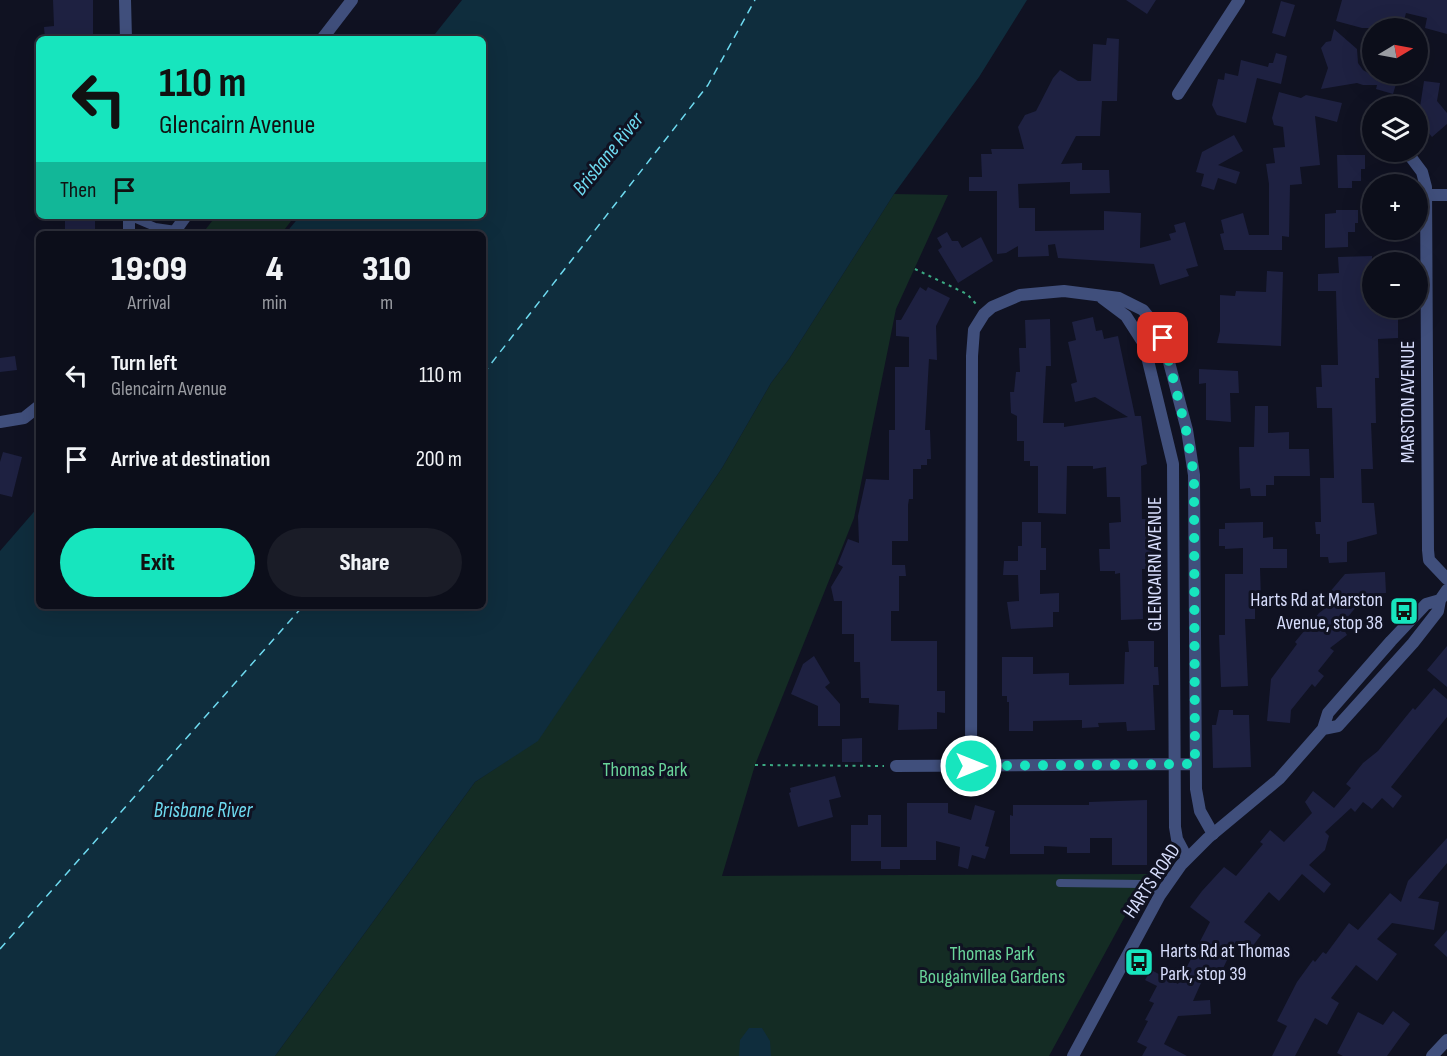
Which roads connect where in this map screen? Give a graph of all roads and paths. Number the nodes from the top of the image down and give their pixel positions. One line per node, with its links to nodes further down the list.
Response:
1 (125, 0): 4 (street)
2 (352, 0): 5 (street)
3 (1239, 0): 6 (street)
4 (126, 36)
5 (324, 36)
6 (1178, 94)
7 (1428, 195): 8 (street)
8 (1447, 195)
9 (136, 219): 10 (lane)
10 (170, 231)
11 (1426, 240): 17 (street, MARSTON AVENUE)
12 (915, 269): 14 (path)
13 (1094, 294): 20 (street, GLENCAIRN AVENUE); 22 (street, GLENCAIRN AVENUE); 25 (street, GLENCAIRN AVENUE)
14 (980, 308)
15 (36, 408): 16 (street)
16 (0, 422)
17 (1447, 579)
18 (1444, 595): 19 (street, HARTS ROAD); 19 (street, HARTS ROAD)
19 (1323, 729): 26 (street, HARTS ROAD)
20 (1195, 764): 22 (street); 26 (street, GLENCAIRN AVENUE)
21 (755, 765): 23 (path)
22 (1175, 765): 25 (street); 27 (street, GLENCAIRN AVENUE)
23 (881, 766)
24 (896, 766): 25 (street)
25 (971, 766)
26 (1213, 834): 27 (street, HARTS ROAD)
27 (1187, 858): 29 (street, HARTS ROAD)
28 (1060, 884): 29 (lane)
29 (1160, 895): 31 (street, HARTS ROAD)
30 (1447, 1040): 32 (street)
31 (1073, 1056)
32 (1432, 1056)

